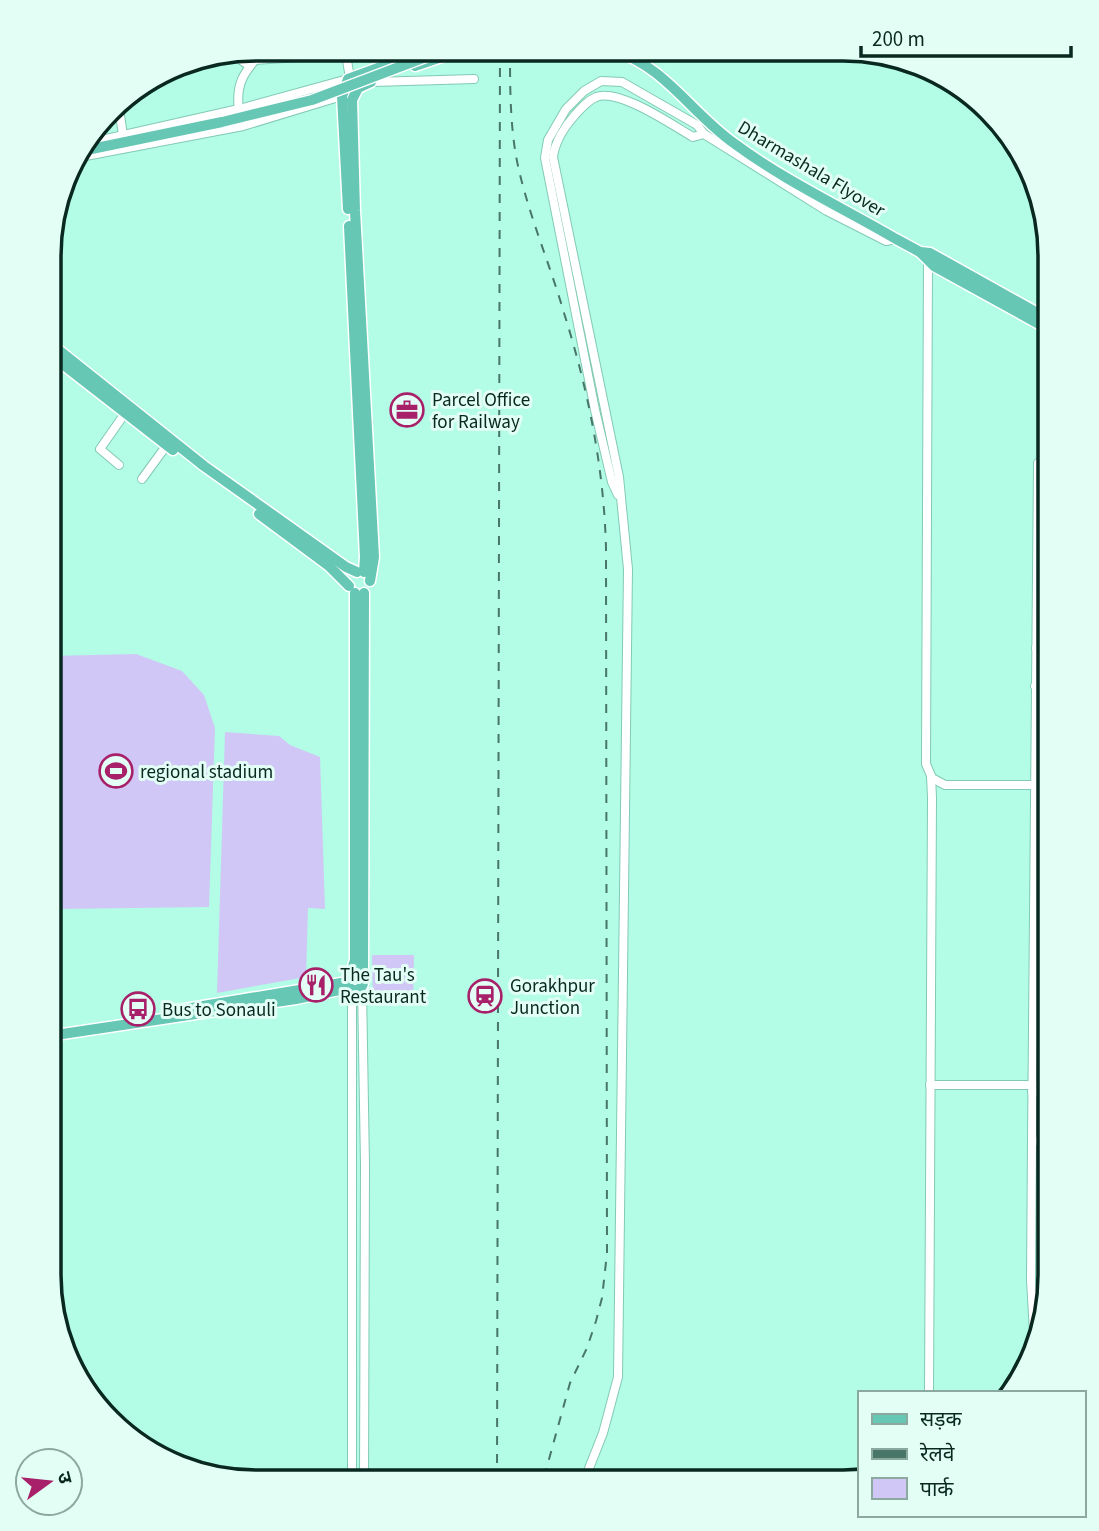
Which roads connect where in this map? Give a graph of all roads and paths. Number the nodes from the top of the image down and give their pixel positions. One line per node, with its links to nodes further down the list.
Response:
1 (264, 61): 8 (street)
2 (346, 61): 9 (street)
3 (396, 61): 9 (main road)
4 (415, 61): 19 (main road, bridge)
5 (431, 61): 11 (main road)
6 (641, 61): 21 (main road, Dharmashala Flyover)
7 (248, 62): 8 (street)
8 (251, 63): 13 (street)
9 (349, 78): 12 (main road); 13 (street)
10 (474, 79): 11 (street)
11 (373, 82): 33 (main road)
12 (342, 96): 15 (street); 33 (main road)
13 (239, 109): 15 (street); 17 (street)
14 (120, 116): 17 (street)
15 (243, 126): 20 (street)
16 (704, 134): 21 (street); 32 (street); 32 (street)
17 (123, 135): 18 (street)
18 (100, 141)
19 (95, 148)
20 (90, 155)
21 (896, 239): 22 (main road, Dharmashala Flyover)
22 (925, 256): 23 (main road); 24 (main road); 38 (street)
23 (1038, 314)
24 (1038, 323)
25 (61, 353): 27 (main road)
26 (61, 362): 27 (main road)
27 (128, 410): 28 (main road); 29 (street)
28 (169, 442): 30 (street); 33 (main road); 34 (main road)
29 (118, 465)
30 (142, 479)
31 (1038, 495): 35 (street)
32 (620, 497): 55 (street)
33 (364, 575): 34 (main road); 34 (main road)
34 (356, 591): 43 (main road)
35 (1037, 600): 36 (street)
36 (1036, 648): 37 (street)
37 (1035, 686): 39 (street)
38 (930, 774): 39 (street); 46 (street)
39 (1035, 785): 40 (street)
40 (1035, 885): 41 (street)
41 (1034, 982): 42 (street); 47 (street)
42 (1037, 982)
43 (354, 984): 44 (main road); 45 (main road); 53 (street); 54 (street)
44 (61, 1029)
45 (61, 1034)
46 (930, 1084): 47 (street); 52 (street)
47 (1032, 1089): 48 (street); 49 (street)
48 (1037, 1090)
49 (1032, 1141): 50 (street); 51 (street)
50 (1037, 1141)
51 (1033, 1316)
52 (929, 1391)
53 (352, 1470)
54 (364, 1470)
55 (588, 1470)

